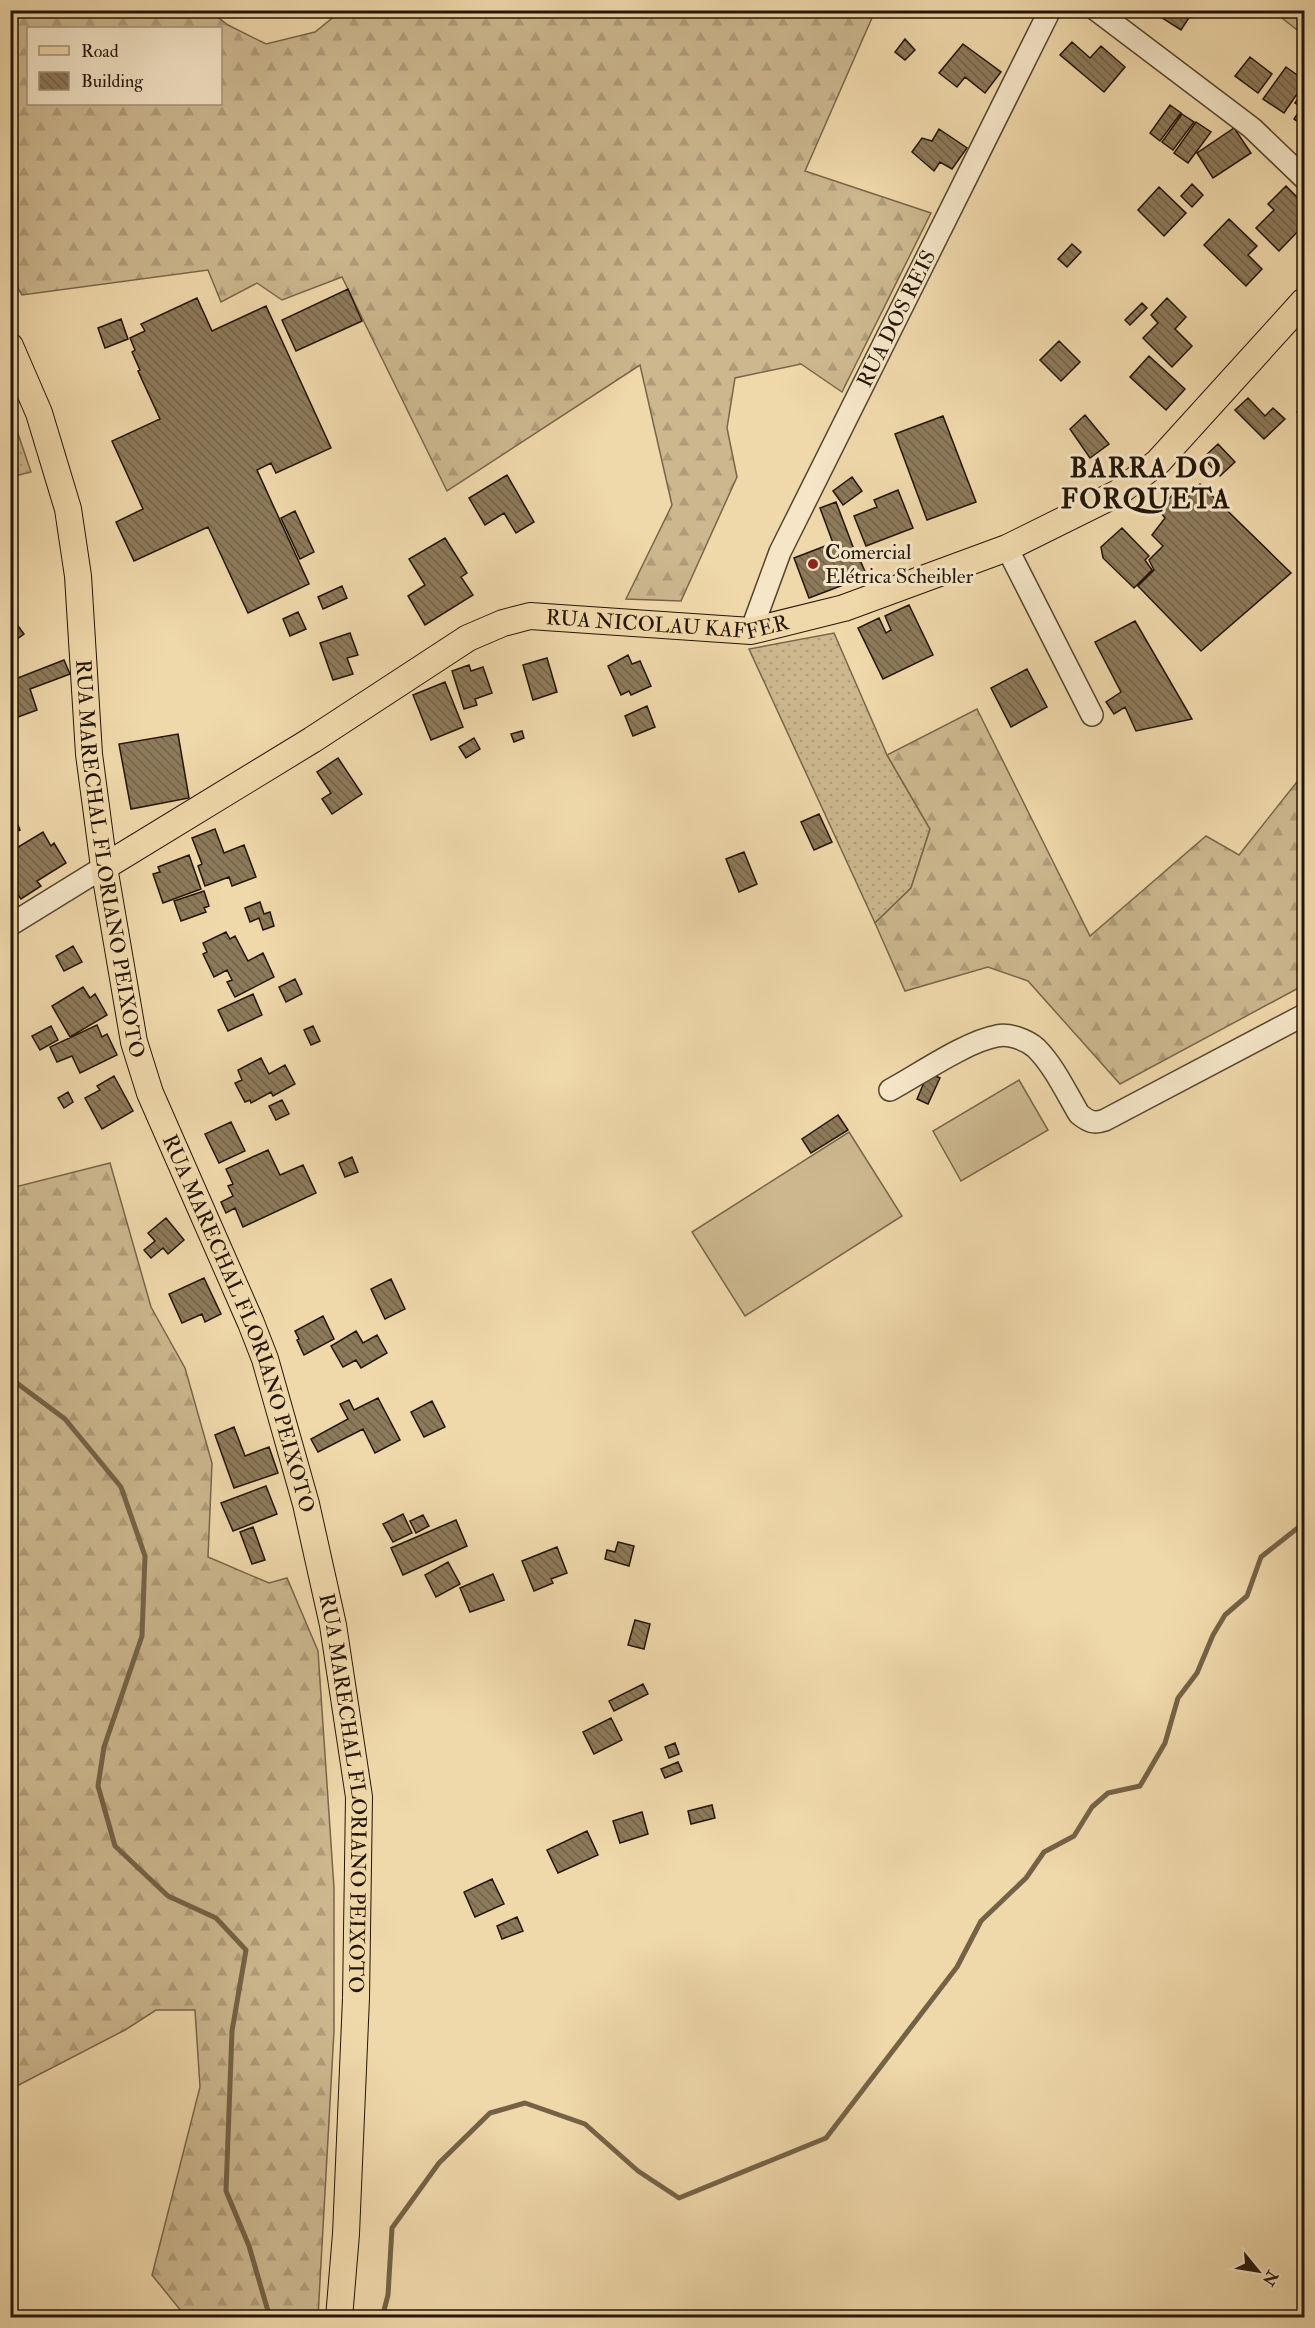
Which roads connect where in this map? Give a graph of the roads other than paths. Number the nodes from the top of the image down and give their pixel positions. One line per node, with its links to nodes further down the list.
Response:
1 (1050, 10): 7 (street, RUA DOS REIS)
2 (1096, 10): 3 (street)
3 (1305, 178)
4 (1305, 301): 6 (main road, RUA NICOLAU KAFFER)
5 (10, 346): 9 (main road, RUA MARECHAL FLORIANO PEIXOTO)
6 (1007, 548): 7 (main road, RUA NICOLAU KAFFER); 8 (street)
7 (751, 631): 9 (main road, RUA NICOLAU KAFFER)
8 (1092, 715)
9 (104, 867): 10 (street, RUA NICOLAU KAFFER); 13 (main road, RUA MARECHAL FLORIANO PEIXOTO)
10 (10, 925)
11 (1305, 1015): 12 (street)
12 (890, 1090)
13 (339, 2318)

